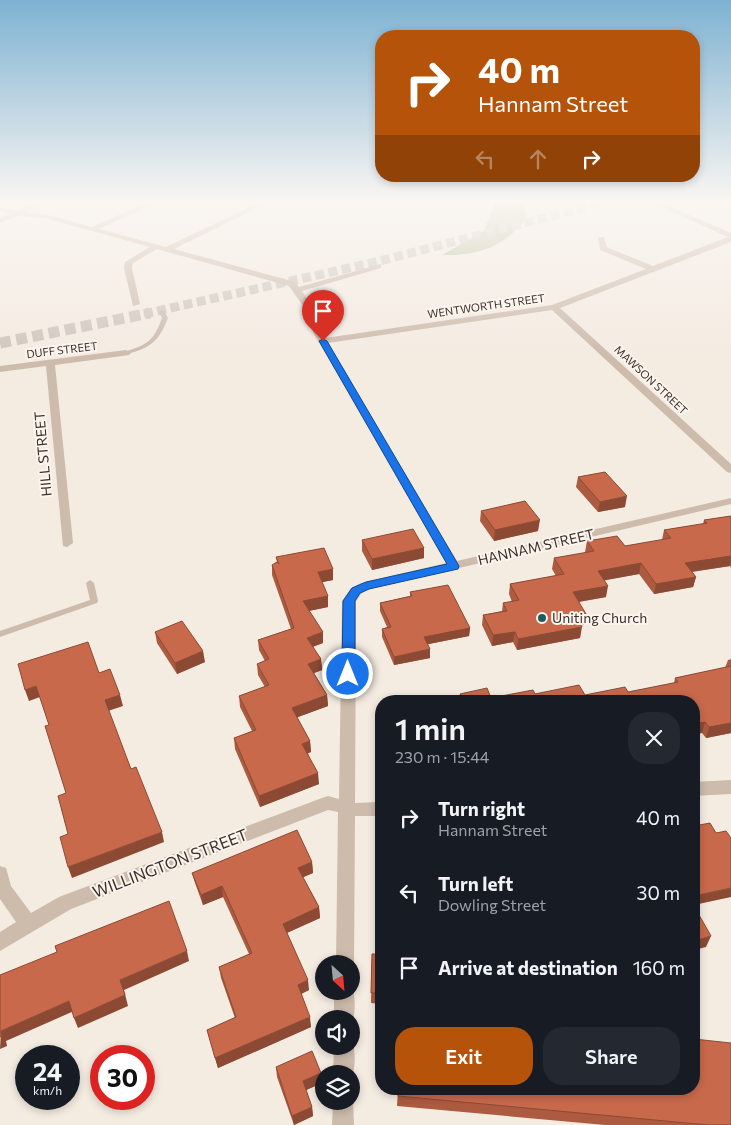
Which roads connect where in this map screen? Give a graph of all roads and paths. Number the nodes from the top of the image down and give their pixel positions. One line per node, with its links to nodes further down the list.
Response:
1 (142, 254): 8 (street)
2 (188, 254): 7 (street)
3 (617, 254): 6 (street)
4 (690, 254): 6 (street, WENTWORTH STREET)
5 (378, 266): 7 (street)
6 (654, 269): 9 (street, WENTWORTH STREET)
7 (297, 290): 11 (street)
8 (136, 304)
9 (554, 307): 11 (street, WENTWORTH STREET); 15 (street, MAWSON STREET)
10 (162, 312): 12 (lane)
11 (323, 341): 18 (street)
12 (126, 353): 13 (street, DUFF STREET)
13 (50, 363): 14 (street, DUFF STREET); 17 (street, HILL STREET)
14 (0, 369)
15 (731, 470)
16 (731, 501): 18 (street, HANNAM STREET)
17 (67, 543)
18 (454, 566): 23 (street, HANNAM STREET)
19 (90, 583): 20 (lane)
20 (0, 634)
21 (731, 787): 22 (street)
22 (700, 789)
23 (347, 808): 24 (street, WILLINGTON STREET); 26 (street, WILLINGTON STREET); 28 (street, HANNAM STREET)
24 (375, 809)
25 (0, 874): 26 (street)
26 (29, 925): 27 (street, WILLINGTON STREET)
27 (0, 942)
28 (345, 955)
29 (343, 1110): 30 (street)
30 (343, 1125)

